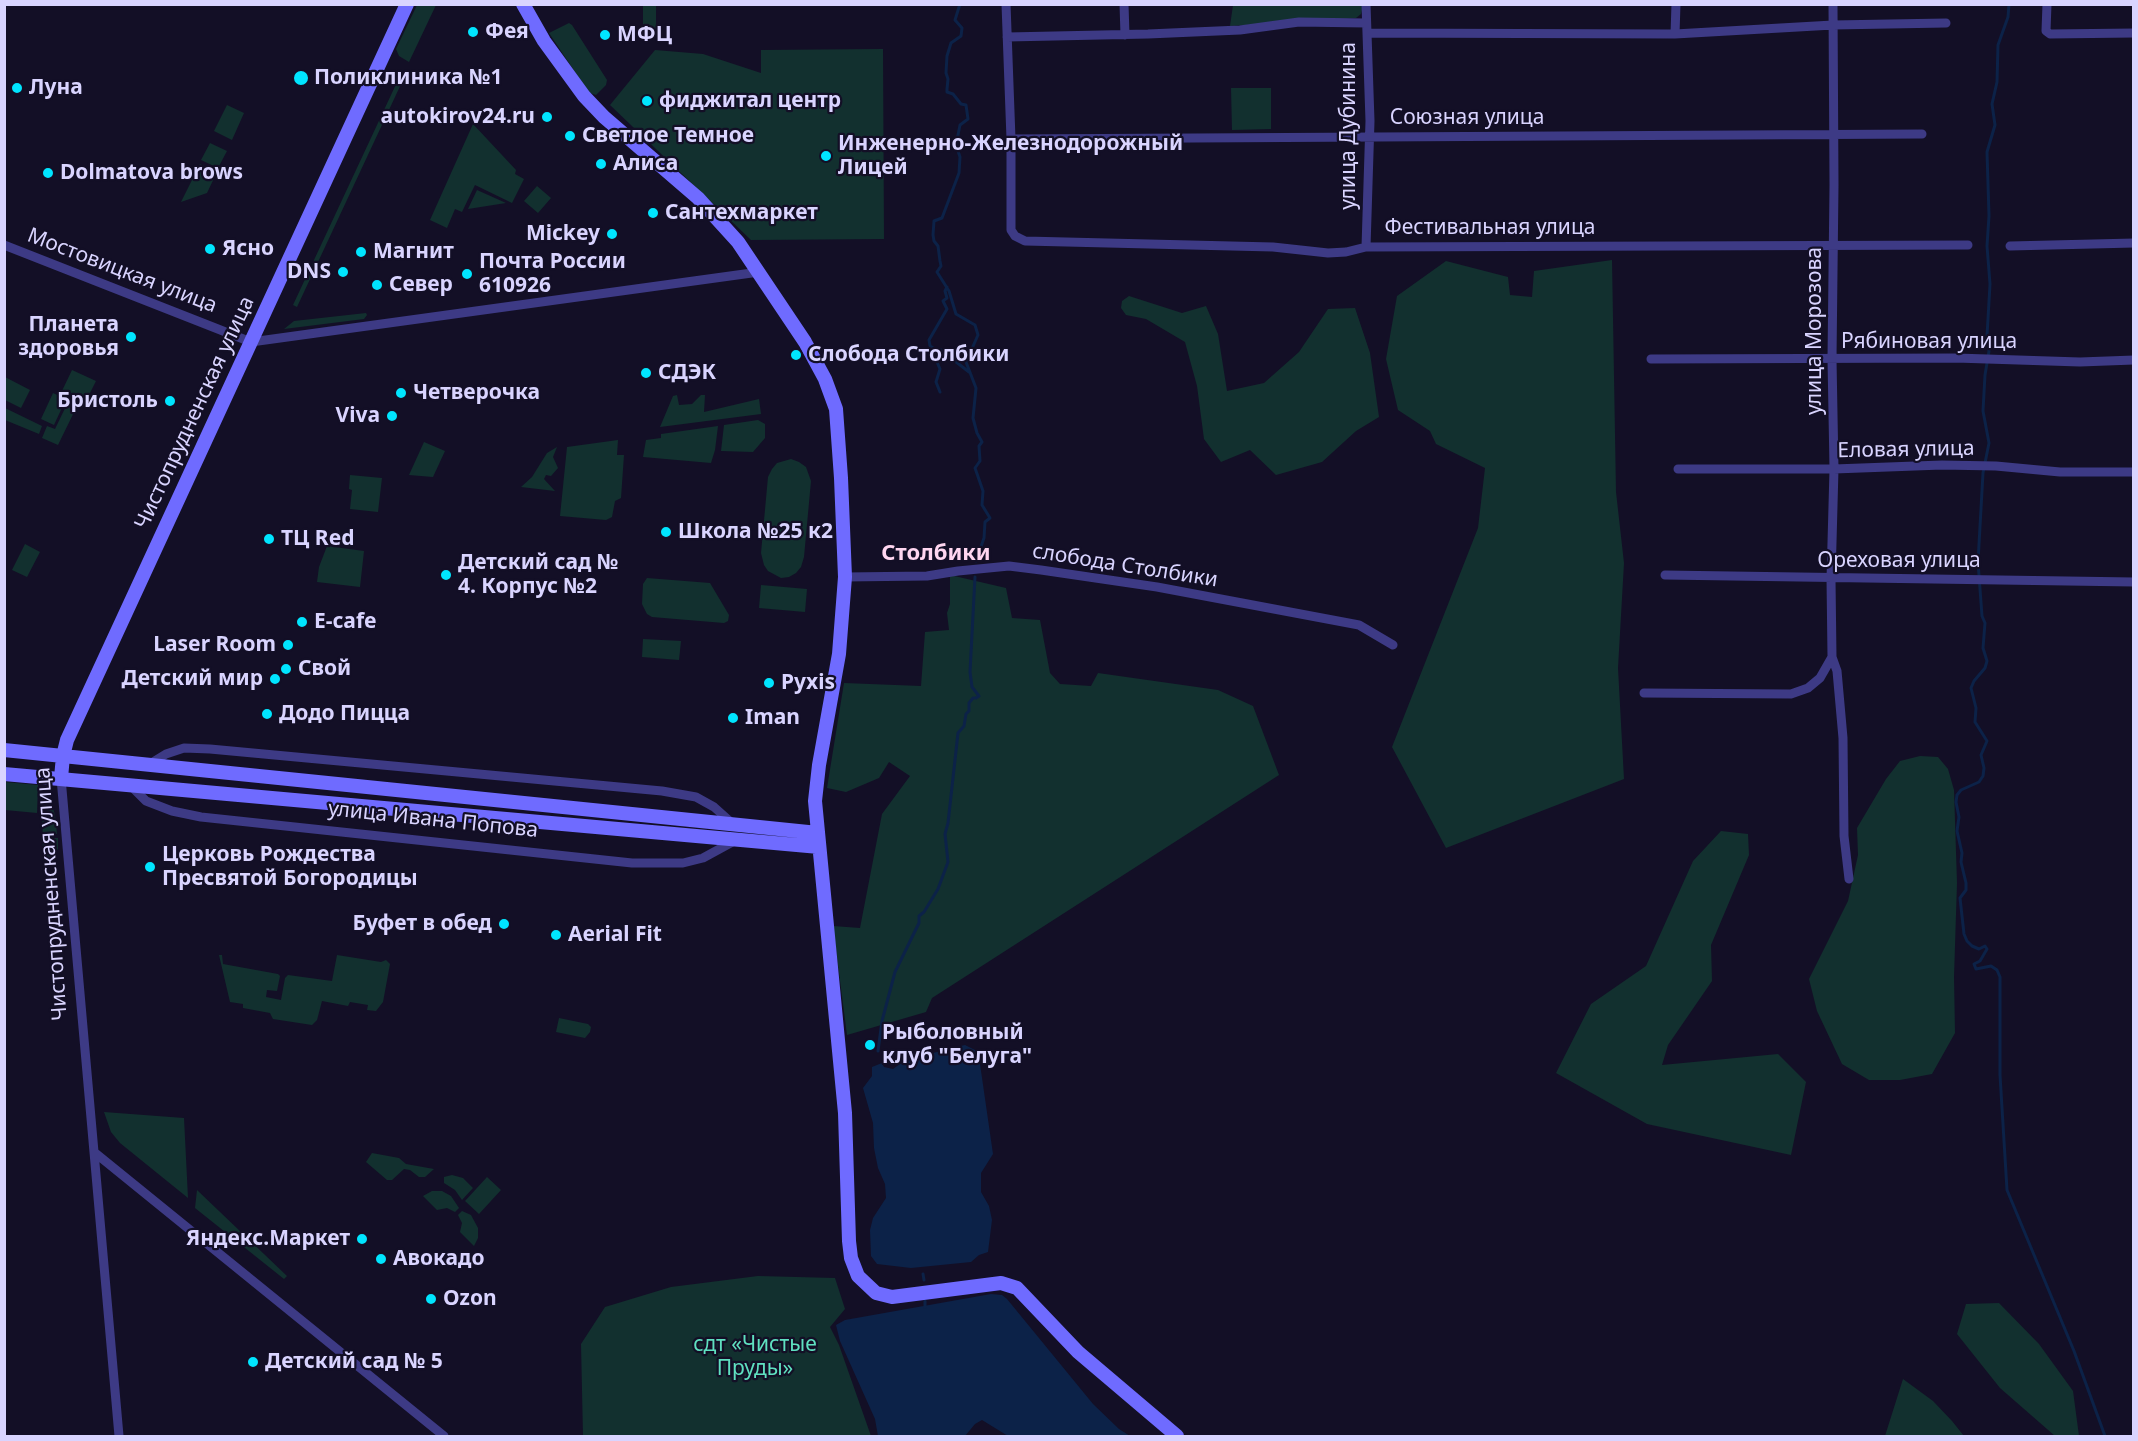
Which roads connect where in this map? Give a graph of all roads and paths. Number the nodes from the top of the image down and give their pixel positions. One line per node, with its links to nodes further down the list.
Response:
1 (407, 4): 28 (main road, Чистопрудненская улица)
2 (523, 4): 27 (main road)
3 (1006, 4): 16 (street)
4 (1124, 4): 15 (street)
5 (1366, 4): 9 (street, улица Дубинина)
6 (1676, 4): 14 (street)
7 (1833, 4): 11 (street, улица Морозова)
8 (2047, 4): 13 (street)
9 (1366, 23): 12 (street, улица Дубинина); 15 (street)
10 (1946, 23): 11 (street)
11 (1833, 25): 14 (street); 17 (street, улица Морозова)
12 (1368, 33): 14 (street); 19 (street, улица Дубинина)
13 (2133, 33)
14 (1675, 34)
15 (1125, 35): 16 (street)
16 (1007, 37): 20 (street)
17 (1834, 133): 18 (street, Союзная улица); 19 (street, Союзная улица); 23 (street, улица Морозова)
18 (1922, 134)
19 (1369, 136): 20 (street, Союзная улица); 26 (street, улица Дубинина)
20 (1011, 139): 26 (street, Фестивальная улица)
21 (2133, 243): 25 (street)
22 (4, 245): 28 (street, Мостовицкая улица)
23 (1833, 245): 24 (street, Фестивальная улица); 26 (street, Фестивальная улица); 30 (street, улица Морозова)
24 (1968, 245)
25 (2010, 246)
26 (1366, 247)
27 (759, 272): 28 (street, Мостовицкая улица); 36 (main road)
28 (251, 342): 43 (main road, Чистопрудненская улица)
29 (1652, 359): 30 (street, Рябиновая улица)
30 (1832, 360): 31 (street, Рябиновая улица); 33 (street, улица Морозова)
31 (2133, 360)
32 (1678, 469): 33 (street, Еловая улица)
33 (1834, 469): 34 (street, Еловая улица); 37 (street, улица Морозова)
34 (2133, 472)
35 (1665, 575): 37 (street, Ореховая улица)
36 (845, 577): 39 (street, слобода Столбики); 49 (main road)
37 (1831, 579): 38 (street, Ореховая улица); 40 (street, улица Морозова)
38 (2133, 582)
39 (1393, 645)
40 (1832, 657): 41 (street); 52 (street, улица Морозова)
41 (1644, 693)
42 (4, 750): 43 (main road, улица Ивана Попова)
43 (63, 756): 44 (main road, улица Ивана Попова); 46 (main road, Чистопрудненская улица)
44 (148, 765): 48 (main road, улица Ивана Попова); 48 (street)
45 (4, 774): 46 (main road, улица Ивана Попова)
46 (61, 778): 47 (main road, улица Ивана Попова); 53 (street, Чистопрудненская улица)
47 (129, 784): 50 (main road, улица Ивана Попова); 50 (street, улица Ивана Попова)
48 (733, 824): 49 (main road, улица Ивана Попова)
49 (818, 833): 51 (main road)
50 (736, 840): 51 (main road, улица Ивана Попова)
51 (819, 847): 56 (main road)
52 (1849, 879)
53 (94, 1152): 54 (street, Чистопрудненская улица); 55 (street)
54 (119, 1437)
55 (444, 1437)
56 (1178, 1437)

